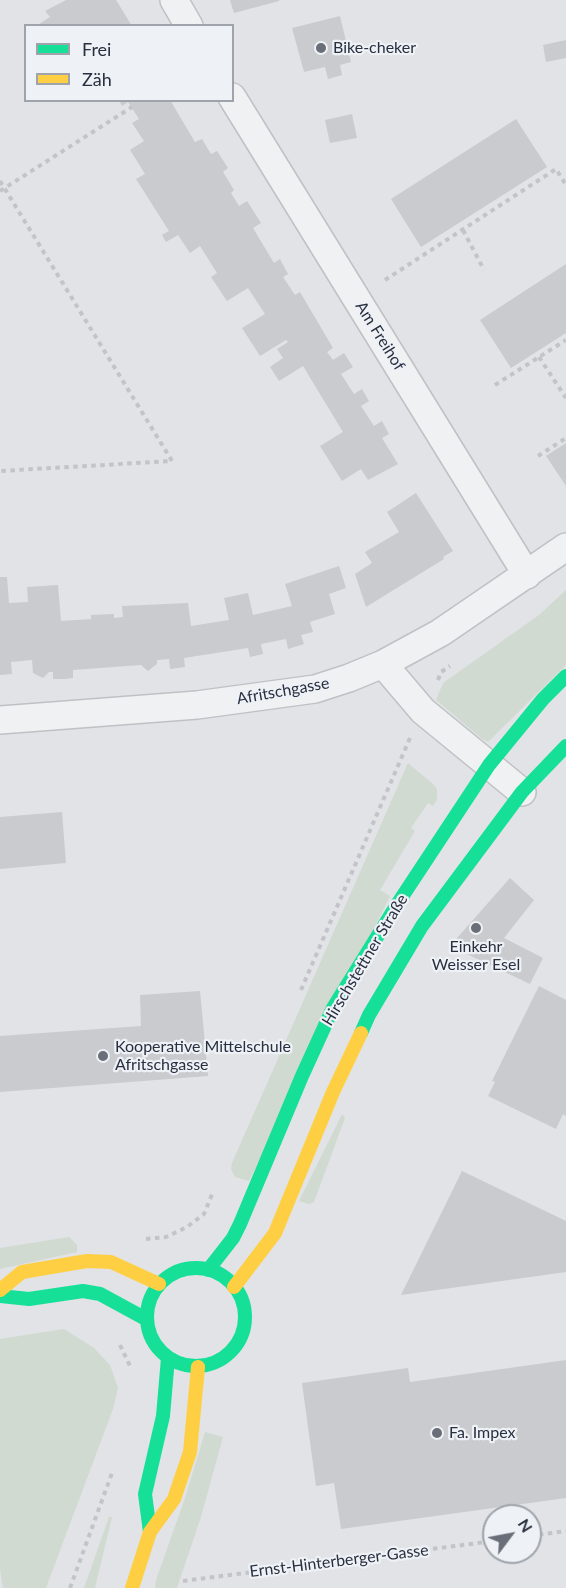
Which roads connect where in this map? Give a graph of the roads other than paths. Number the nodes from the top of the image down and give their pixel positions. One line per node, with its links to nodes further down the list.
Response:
1 (174, 0): 2 (street)
2 (188, 24)
3 (234, 100): 5 (street, Am Freihof)
4 (566, 548): 5 (street, Afritschgasse)
5 (527, 575): 6 (street, Afritschgasse)
6 (383, 664): 8 (street, Afritschgasse); 10 (street)
7 (566, 676): 10 (main road, Hirschstettner Straße)
8 (0, 720)
9 (566, 746): 11 (main road, Hirschstettner Straße)
10 (489, 765): 11 (street); 12 (main road, Hirschstettner Straße)
11 (522, 792): 14 (main road, Hirschstettner Straße)
12 (208, 1270): 13 (main road); 14 (main road)
13 (159, 1284): 15 (main road); 17 (main road)
14 (234, 1287): 19 (main road)
15 (0, 1290)
16 (0, 1296): 17 (main road)
17 (146, 1319): 18 (main road)
18 (168, 1358): 19 (main road); 20 (main road)
19 (198, 1367): 20 (main road)
20 (150, 1532): 21 (main road)
21 (132, 1588)

